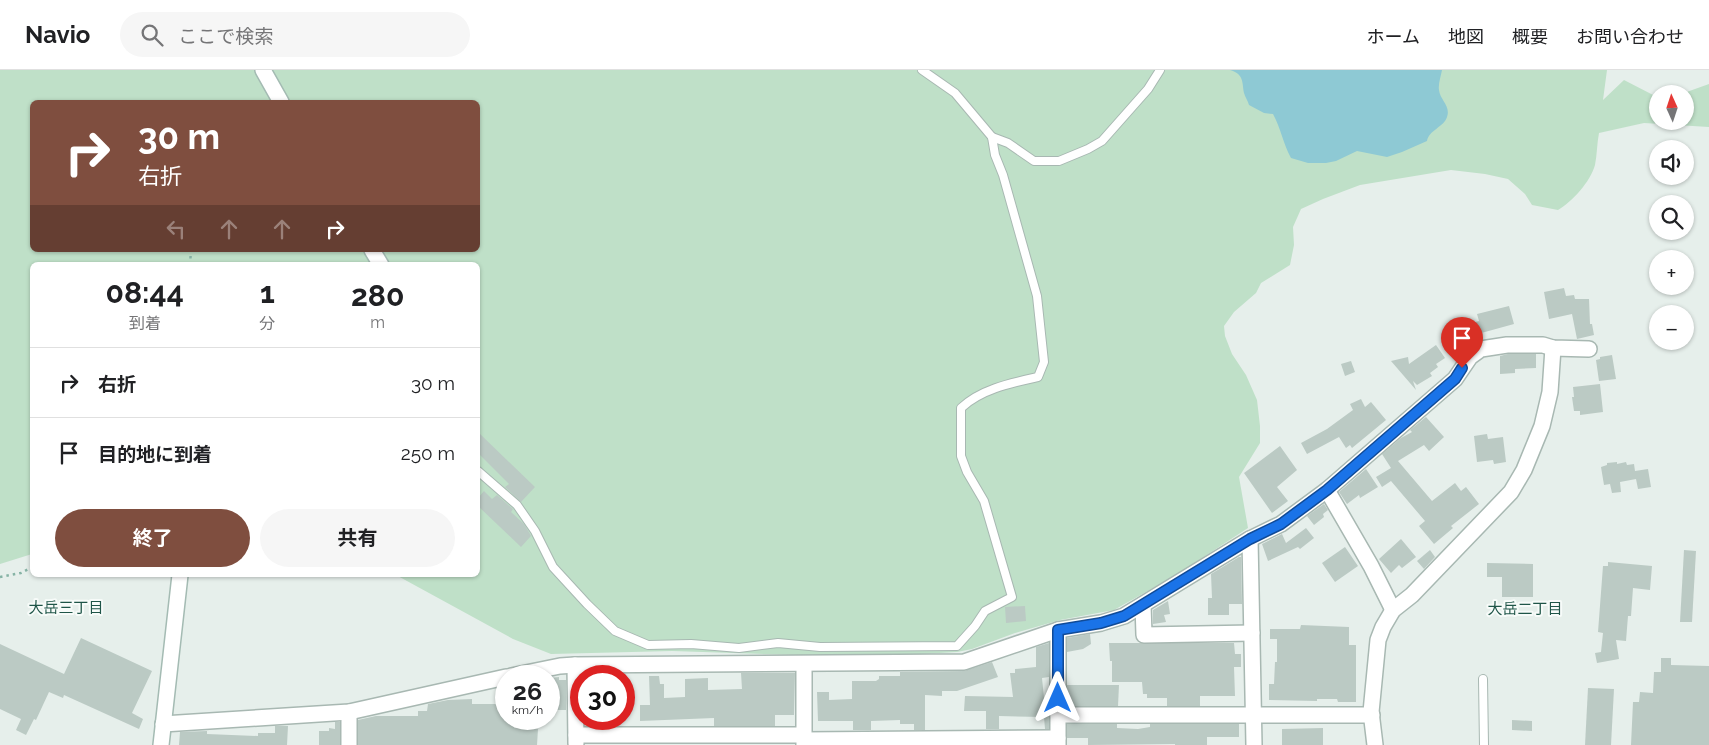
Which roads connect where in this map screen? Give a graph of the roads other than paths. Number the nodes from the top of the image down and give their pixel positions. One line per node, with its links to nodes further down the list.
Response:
1 (263, 70): 4 (street)
2 (922, 70): 5 (lane)
3 (1160, 70): 5 (lane)
4 (280, 100)
5 (992, 137): 8 (lane)
6 (1553, 348): 7 (street); 9 (street); 13 (street)
7 (1589, 349)
8 (480, 473)
9 (1327, 490): 10 (street); 13 (street)
10 (1250, 539): 12 (street); 15 (street)
11 (180, 577): 24 (street)
12 (1143, 605): 14 (street); 15 (street)
13 (1393, 610): 23 (street)
14 (1058, 630): 16 (street); 21 (street)
15 (1252, 633): 22 (street)
16 (804, 664): 17 (street); 26 (street)
17 (575, 665)
18 (495, 679): 20 (street)
19 (1482, 679): 32 (lane)
20 (349, 712): 24 (street); 29 (street)
21 (1058, 715): 22 (street); 27 (street)
22 (1254, 715): 23 (street); 30 (street)
23 (1372, 715): 31 (street)
24 (163, 724): 28 (street)
25 (576, 740): 26 (street)
26 (804, 740): 27 (street)
27 (1058, 742)
28 (161, 745)
29 (349, 745)
30 (1254, 745)
31 (1375, 745)
32 (1484, 745)

